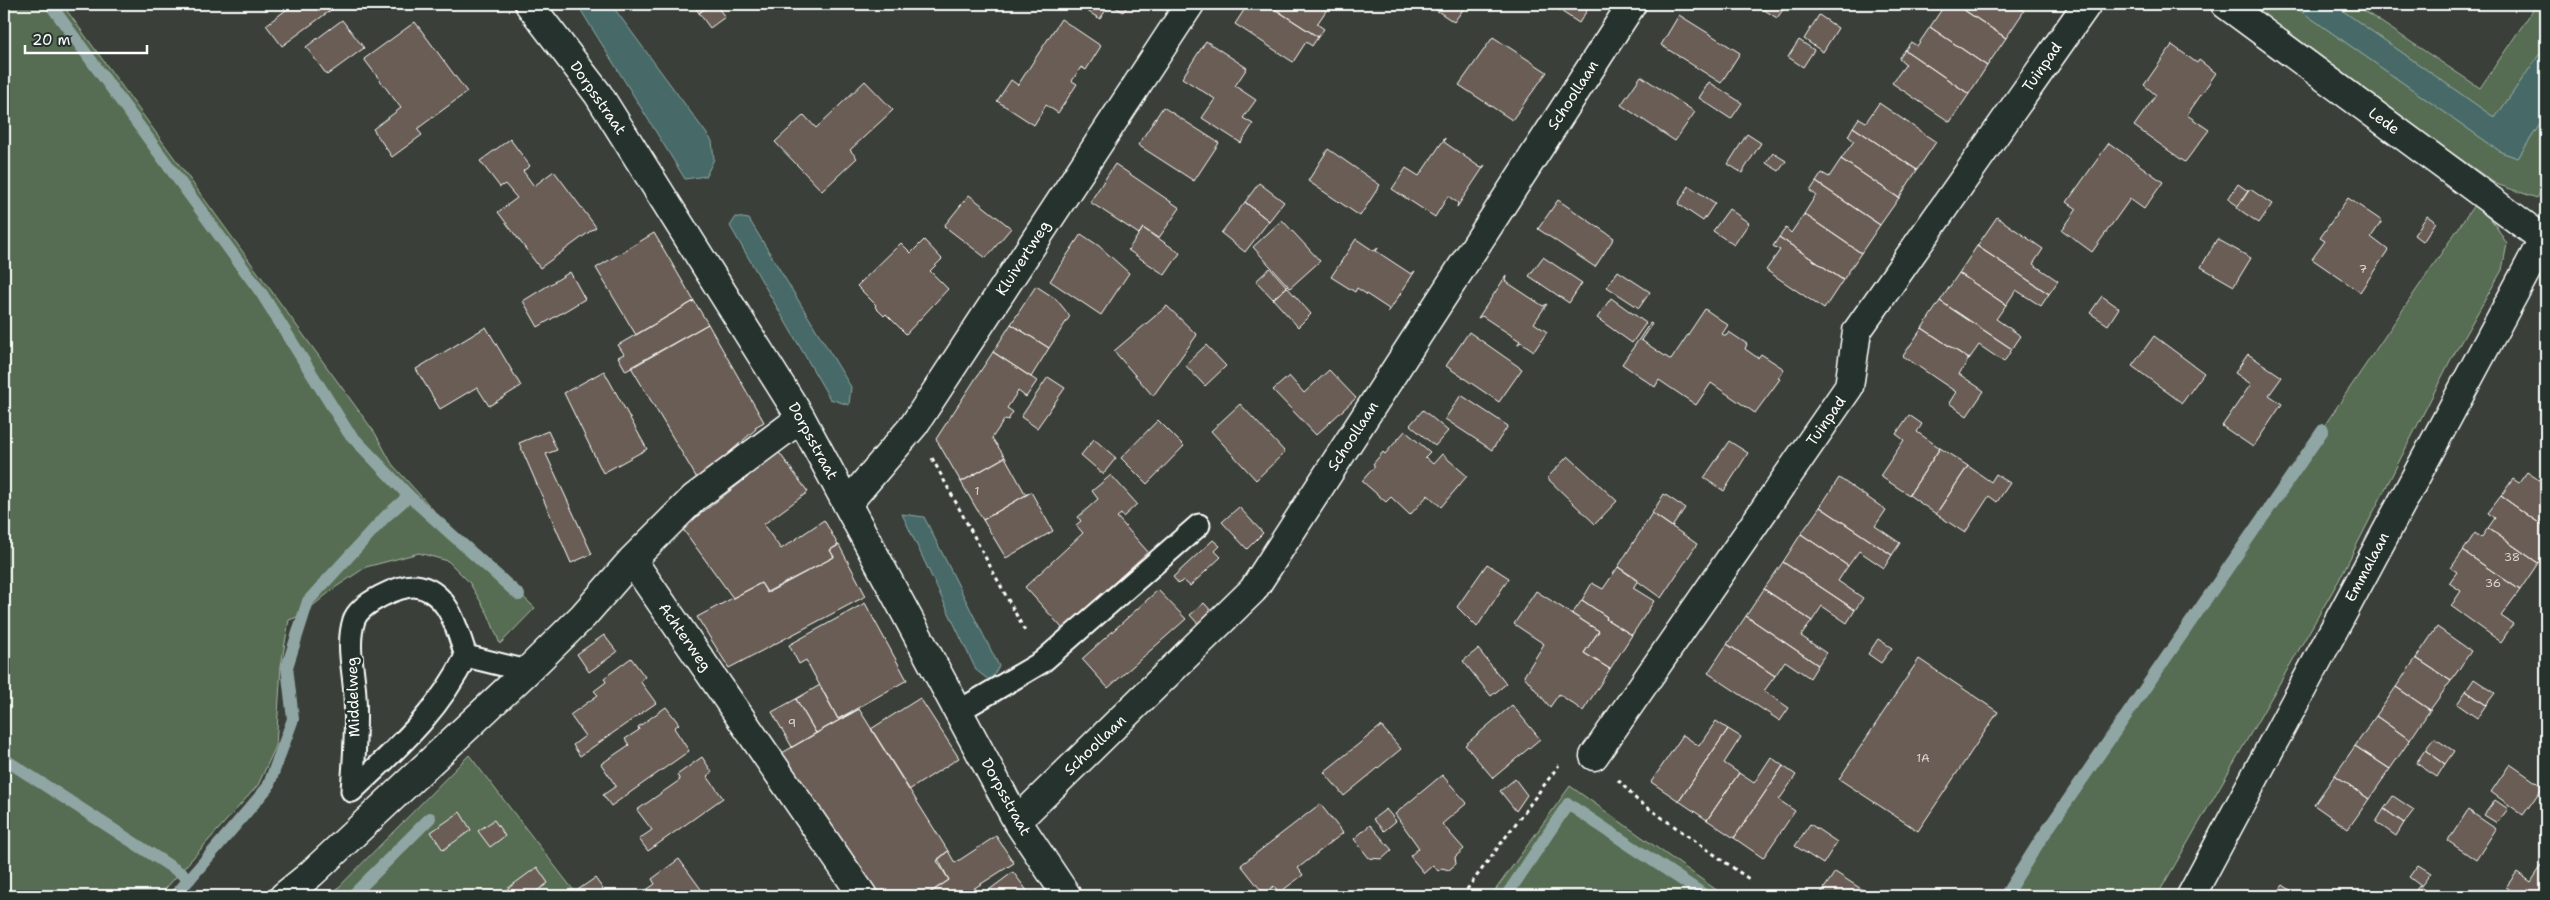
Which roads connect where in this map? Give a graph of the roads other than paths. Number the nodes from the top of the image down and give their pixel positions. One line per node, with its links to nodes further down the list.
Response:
1 (529, 4): 7 (street, Dorpsstraat)
2 (1190, 4): 8 (street, Kluivertweg)
3 (1632, 4): 15 (street, Schoollaan)
4 (2087, 4): 14 (street, Tuinpad)
5 (2225, 4): 6 (street, Lede)
6 (2545, 238): 19 (street, Emmalaan)
7 (801, 418): 8 (street, Dorpsstraat); 10 (street)
8 (847, 504): 13 (street, Dorpsstraat)
9 (1198, 526): 13 (lane)
10 (632, 560): 12 (street); 17 (street, Achterweg)
11 (466, 656): 11 (lane, Middelweg); 12 (lane)
12 (527, 671): 16 (street)
13 (959, 711): 15 (street, Dorpsstraat)
14 (1594, 756)
15 (1018, 821): 18 (street, Dorpsstraat)
16 (284, 896)
17 (863, 896)
18 (1067, 896)
19 (2191, 896)

